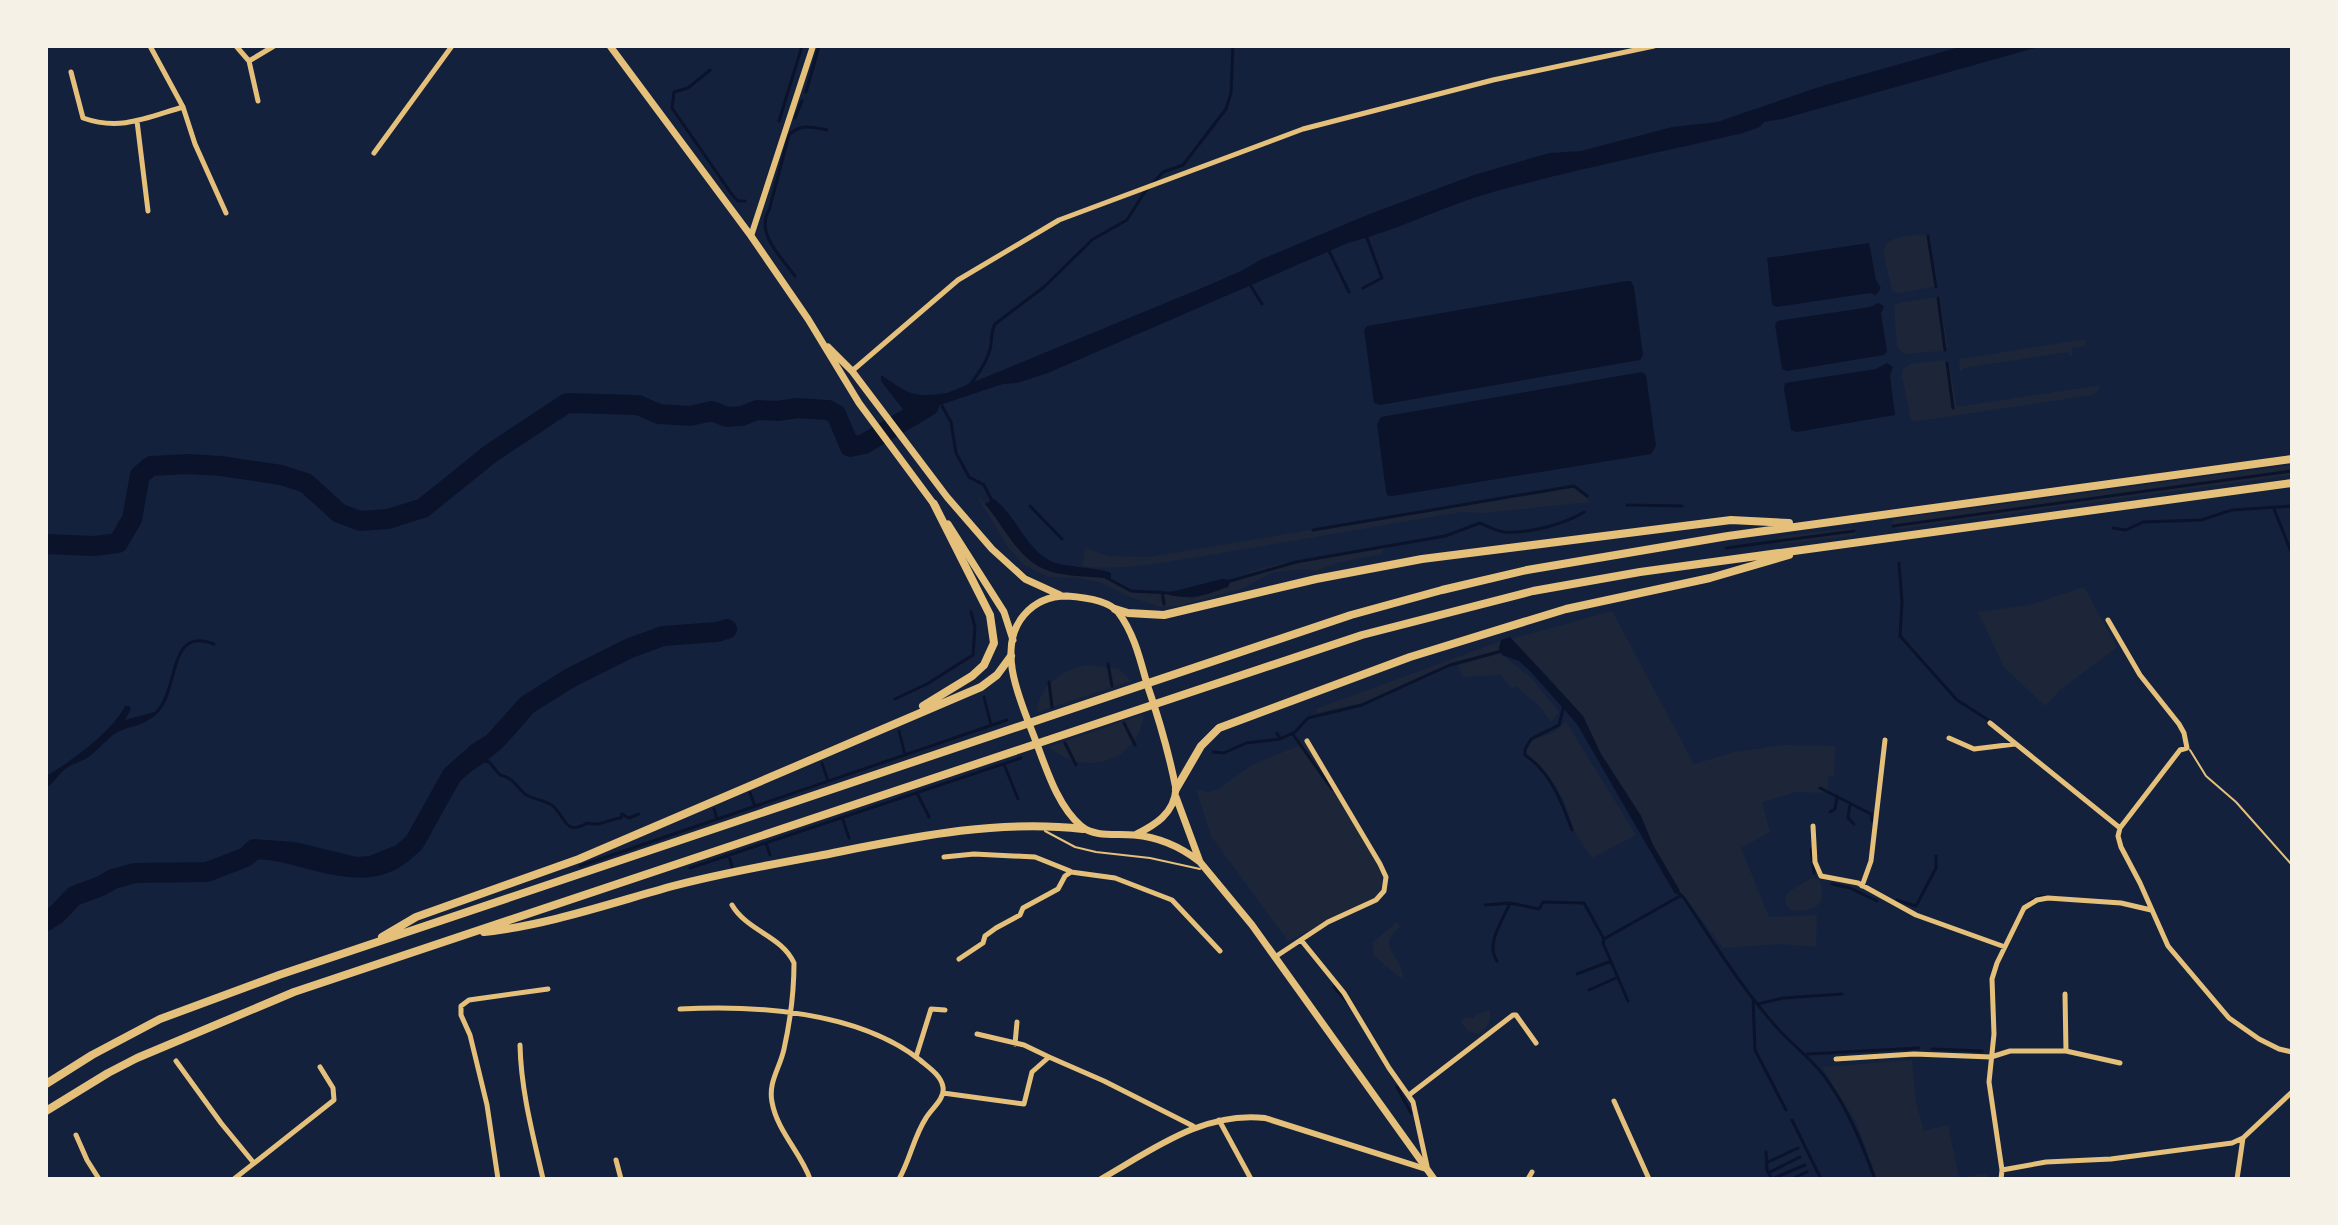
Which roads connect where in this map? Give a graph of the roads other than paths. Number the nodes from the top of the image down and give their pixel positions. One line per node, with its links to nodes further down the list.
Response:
1 (150, 46): 11 (street)
2 (236, 46): 8 (street)
3 (274, 46): 8 (street)
4 (452, 46): 13 (street)
5 (610, 46): 16 (main road)
6 (813, 46): 16 (street)
7 (1654, 46): 18 (street)
8 (249, 61): 10 (street)
9 (71, 72): 12 (street)
10 (258, 101)
11 (183, 107): 12 (street); 15 (street)
12 (137, 121): 14 (street)
13 (374, 153)
14 (148, 211)
15 (226, 213)
16 (751, 236): 17 (main road)
17 (821, 340): 18 (main road); 21 (main road)
18 (852, 371): 24 (main road)
19 (2292, 459): 22 (highway)
20 (2292, 483): 23 (highway)
21 (934, 504): 27 (main road); 30 (highway)
22 (1814, 523): 25 (highway); 52 (highway)
23 (1813, 548): 36 (highway); 50 (highway)
24 (1062, 596): 25 (main road); 27 (main road)
25 (1115, 609): 36 (main road)
26 (2108, 620): 35 (street)
27 (1013, 640): 28 (main road)
28 (1011, 656): 30 (highway); 40 (main road)
29 (1990, 723): 34 (street)
30 (891, 724): 52 (highway)
31 (1949, 738): 34 (street)
32 (1885, 740): 47 (street)
33 (1307, 741): 51 (street)
34 (2015, 744): 39 (street)
35 (2187, 748): 39 (street); 44 (lane)
36 (1176, 793): 41 (main road); 43 (main road)
37 (1032, 826): 40 (highway); 45 (lane); 50 (highway)
38 (1813, 826): 47 (street)
39 (2120, 828): 49 (street)
40 (1083, 829): 41 (main road)
41 (1135, 835): 43 (main road)
42 (944, 857): 46 (street)
43 (1200, 862): 45 (main road)
44 (2292, 865)
45 (1207, 869): 55 (main road)
46 (1071, 872): 54 (street); 56 (street)
47 (1862, 886): 53 (street)
48 (732, 905): 61 (street)
49 (2151, 910): 53 (street); 68 (street)
50 (467, 934): 81 (highway)
51 (1301, 940): 55 (street); 79 (street)
52 (371, 944): 76 (highway)
53 (2005, 947): 71 (street)
54 (1220, 951)
55 (1275, 957): 88 (main road)
56 (959, 959)
57 (548, 989): 93 (street)
58 (2065, 994): 67 (street)
59 (680, 1009): 61 (street)
60 (945, 1010): 69 (street)
61 (790, 1013): 69 (street); 96 (street)
62 (1017, 1022): 65 (street)
63 (977, 1034): 65 (street)
64 (1536, 1043): 79 (street)
65 (1015, 1044): 70 (street)
66 (520, 1045): 94 (street)
67 (2066, 1051): 71 (street); 74 (street)
68 (2292, 1052)
69 (916, 1057): 78 (street)
70 (1049, 1057): 78 (street); 83 (street)
71 (1991, 1057): 72 (street); 89 (street)
72 (1836, 1059)
73 (176, 1061): 87 (street)
74 (2120, 1063)
75 (320, 1067): 87 (street)
76 (46, 1084)
77 (2292, 1092): 85 (street)
78 (943, 1093): 97 (street)
79 (1409, 1095): 88 (street)
80 (1614, 1101): 102 (street)
81 (46, 1111)
82 (1219, 1120): 83 (street); 88 (street); 99 (street)
83 (1193, 1126): 98 (street)
84 (76, 1135): 91 (street)
85 (2243, 1138): 89 (street); 104 (street)
86 (616, 1160): 95 (street)
87 (253, 1162): 92 (street)
88 (1428, 1170): 100 (main road)
89 (2002, 1170): 103 (street)
90 (1532, 1172): 101 (street)
91 (99, 1179)
92 (234, 1179)
93 (498, 1179)
94 (543, 1179)
95 (621, 1179)
96 (810, 1179)
97 (899, 1179)
98 (1101, 1179)
99 (1251, 1179)
100 (1434, 1179)
101 (1528, 1179)
102 (1649, 1179)
103 (2001, 1179)
104 (2237, 1179)

